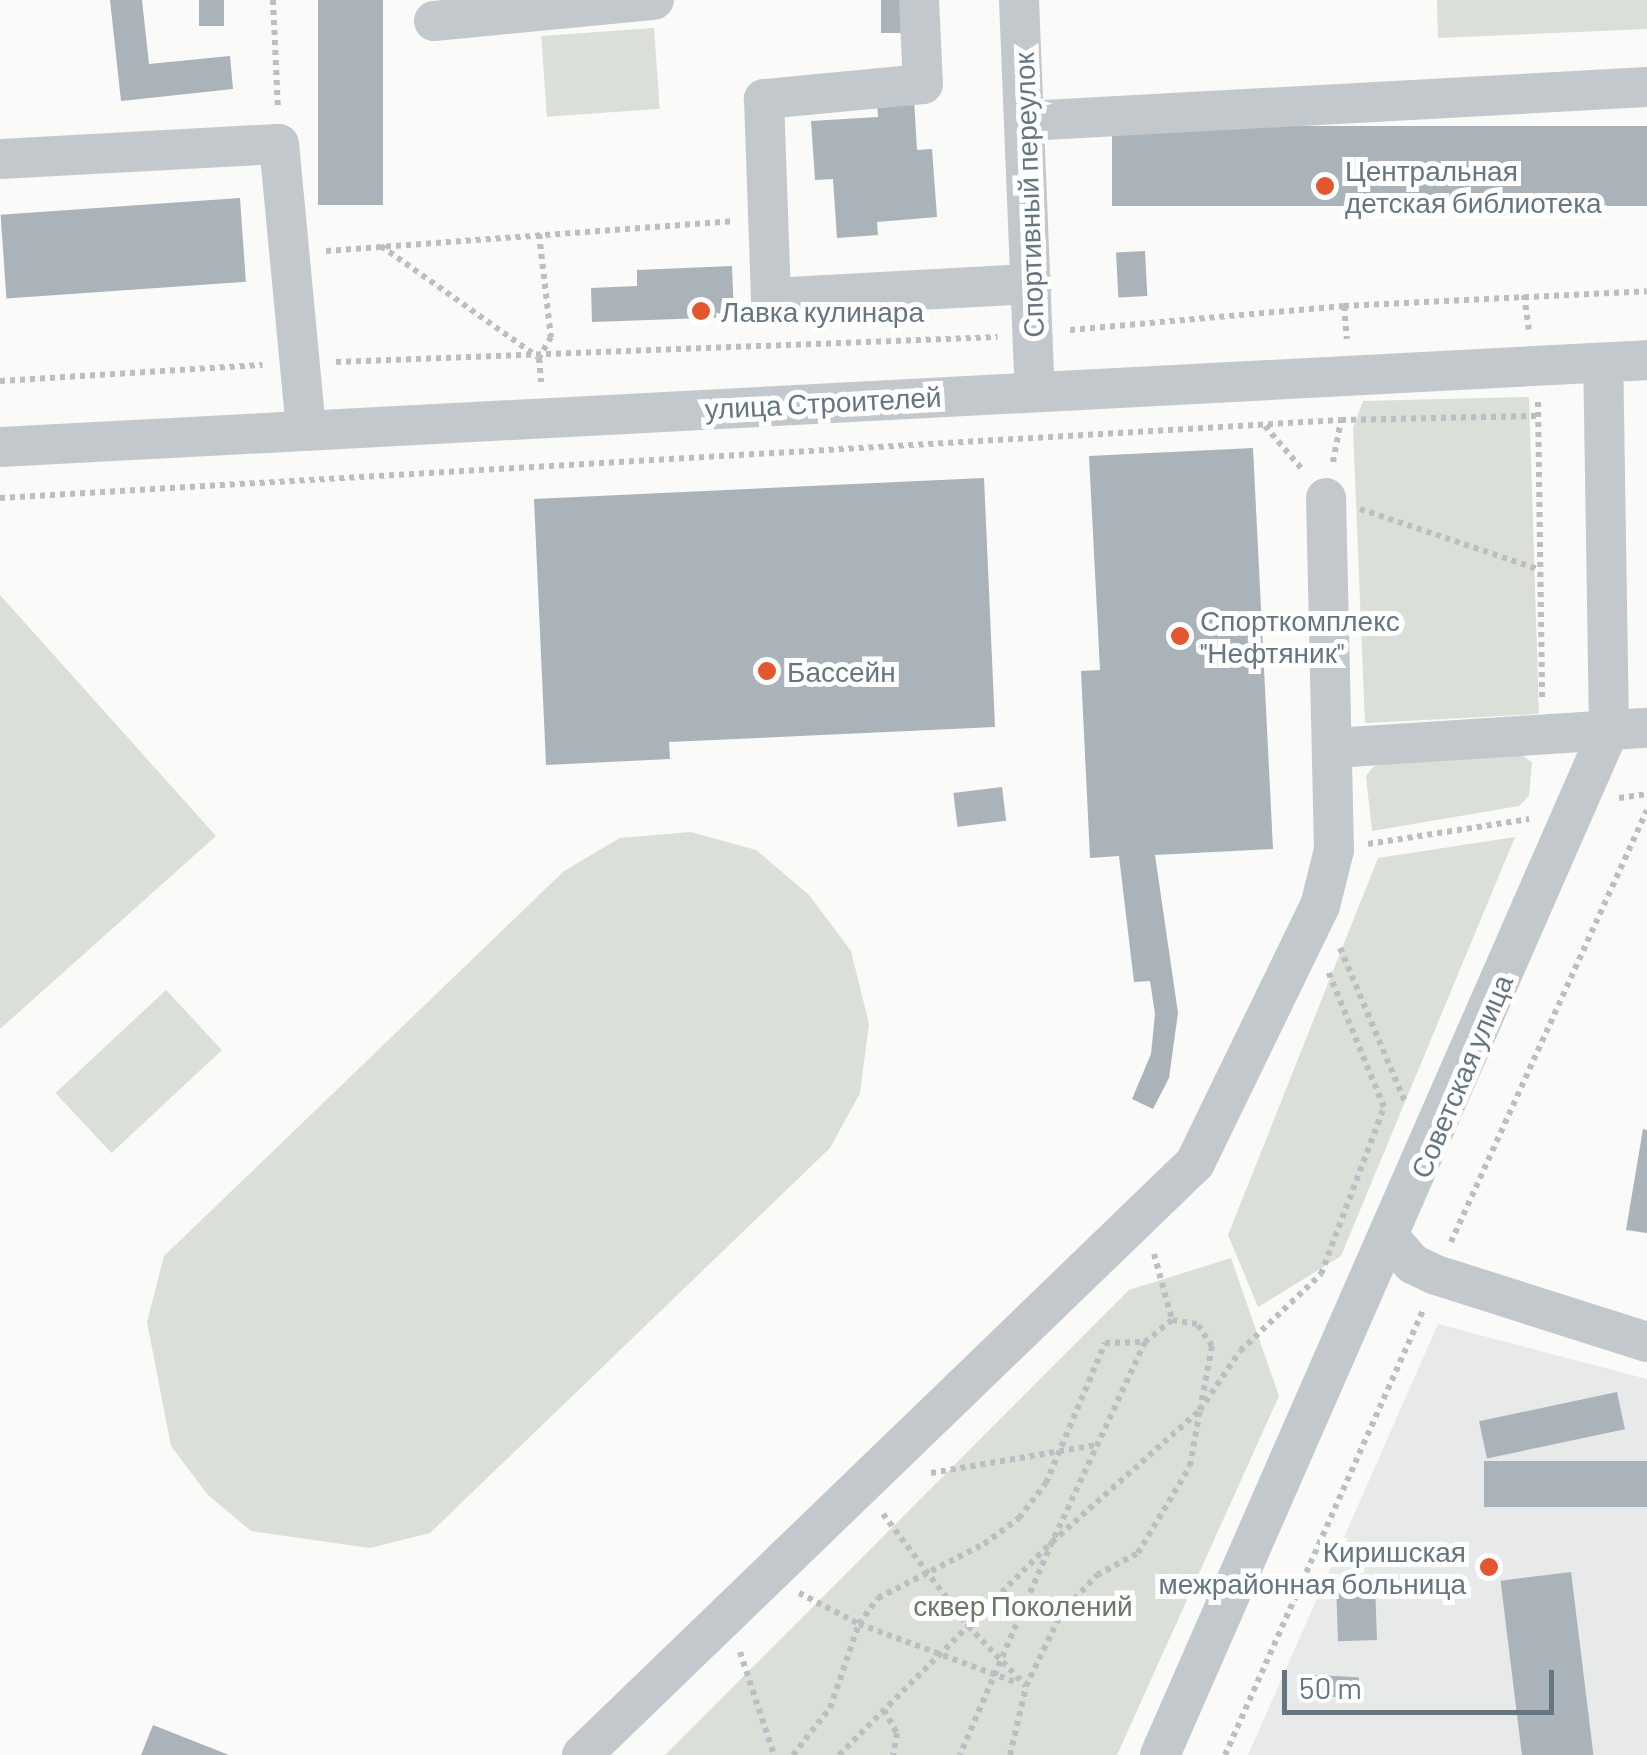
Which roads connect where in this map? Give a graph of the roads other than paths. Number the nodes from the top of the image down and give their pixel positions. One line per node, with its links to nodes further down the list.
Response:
1 (654, 0): 4 (street)
2 (919, 0): 8 (street)
3 (1019, 0): 6 (street, Спортивный переулок)
4 (434, 22)
5 (1647, 87): 6 (street)
6 (1026, 121): 8 (street, Спортивный переулок)
7 (0, 159): 12 (street)
8 (1032, 284): 11 (street, Спортивный переулок)
9 (1647, 360): 10 (street, улица Строителей)
10 (1603, 363): 11 (street, улица Строителей); 15 (street, Советская улица)
11 (1035, 390): 12 (street, улица Строителей)
12 (306, 431): 13 (street, улица Строителей)
13 (0, 447)
14 (1326, 498): 16 (street)
15 (1628, 729): 16 (street); 17 (street, Советская улица)
16 (1334, 748): 19 (street)
17 (1390, 1238): 18 (street); 20 (street, Советская улица)
18 (1647, 1342)
19 (582, 1755)
20 (1160, 1755)

